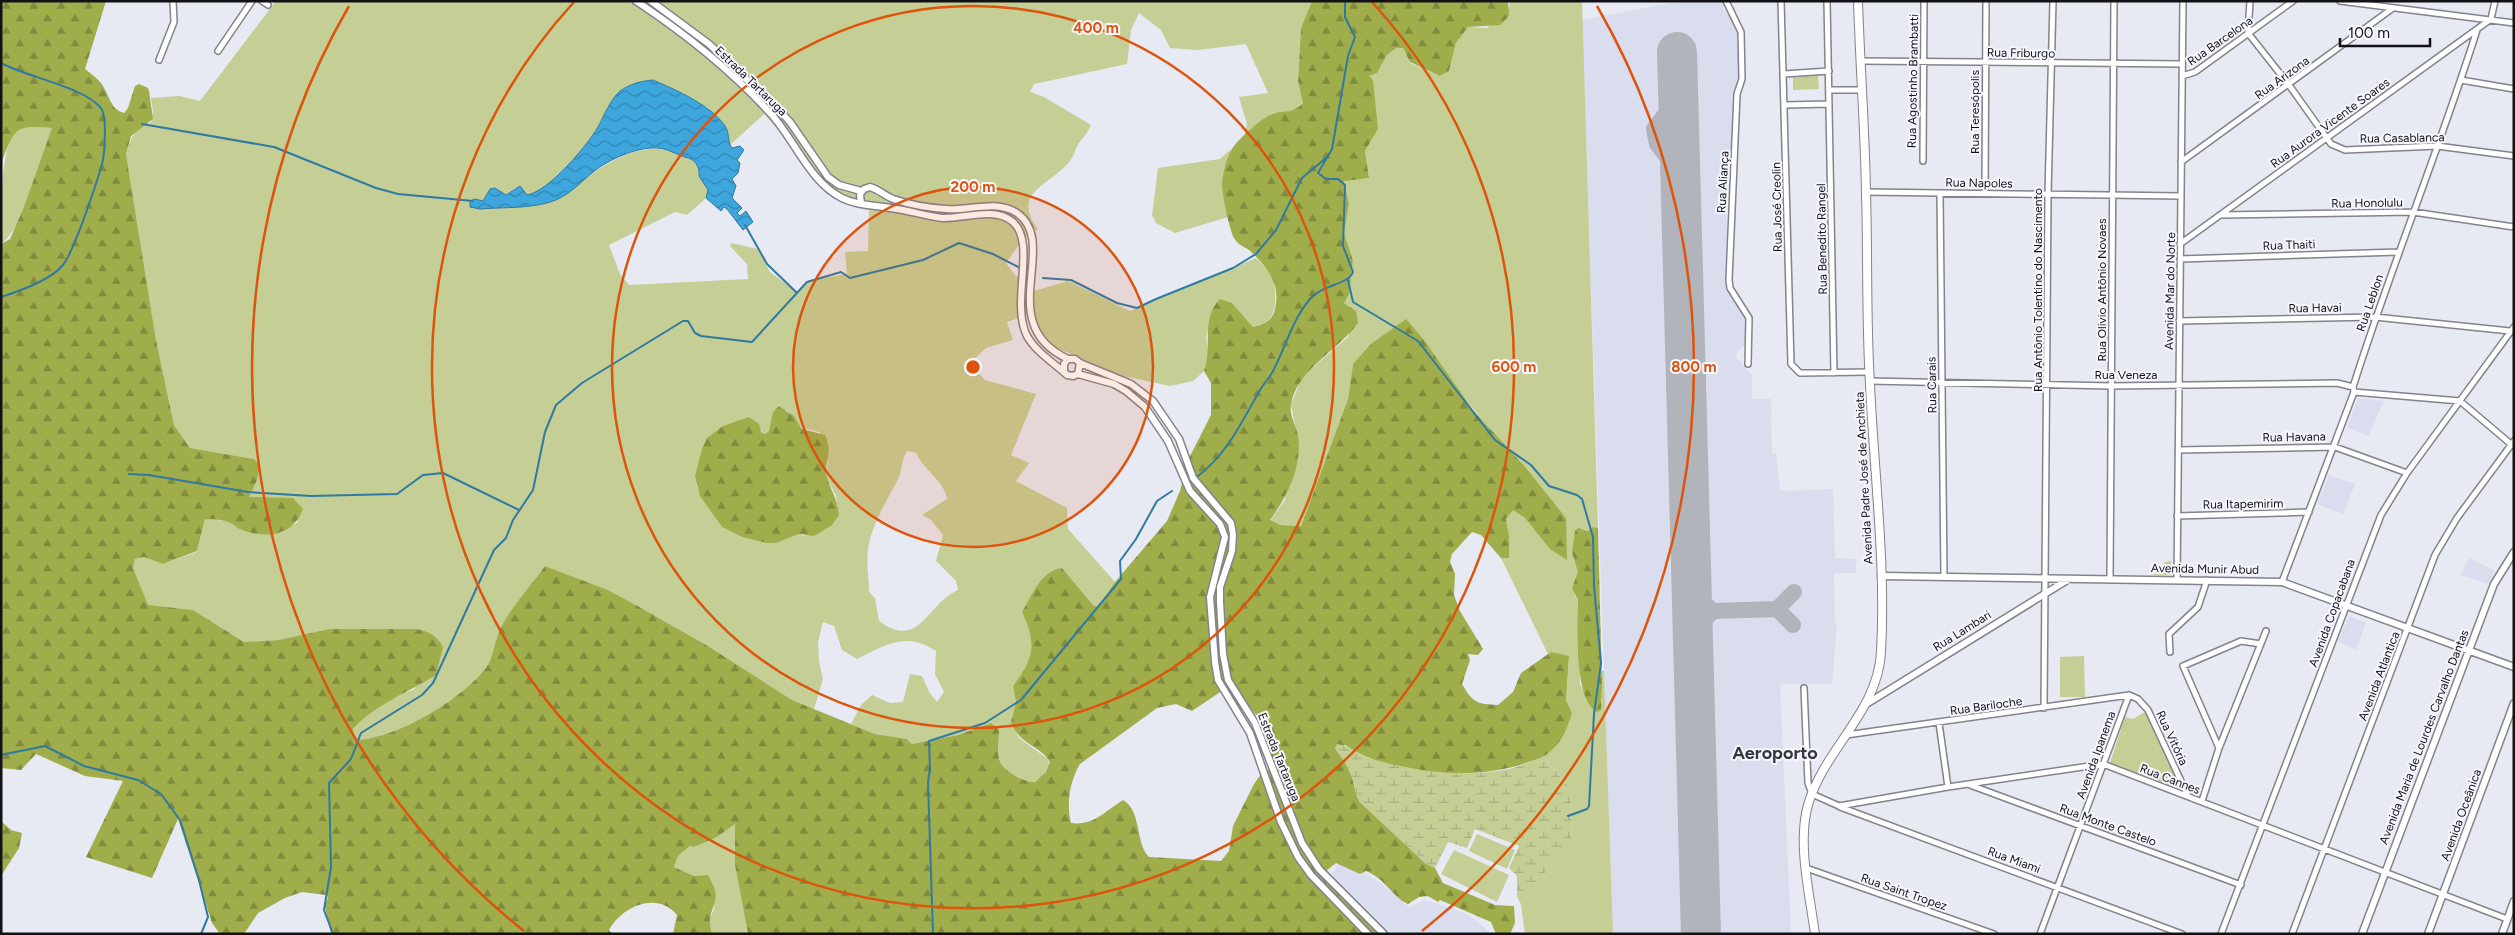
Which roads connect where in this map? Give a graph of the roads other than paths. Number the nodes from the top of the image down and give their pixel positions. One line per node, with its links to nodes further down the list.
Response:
1 (173, 1): 26 (street)
2 (252, 1): 25 (street)
3 (262, 1): 19 (street)
4 (636, 1): 56 (street, Estrada Tartaruga)
5 (651, 1): 48 (street, Estrada Tartaruga)
6 (1726, 1): 69 (street, Rua Aliança)
7 (1781, 1): 34 (street, Rua José Creolin)
8 (1827, 1): 33 (street, Rua Benedito Rangel)
9 (1858, 1): 27 (main road, Avenida Padre José de Anchieta)
10 (1924, 1): 28 (street, Rua Agostinho Brambatti)
11 (1986, 1): 29 (street, Rua Teresópolis)
12 (2053, 1): 30 (street, Rua Antônio Tolentino do Nascimento)
13 (2114, 1): 31 (street, Rua Olivio Antônio Novaes)
14 (2183, 1): 32 (street, Avenida Mar do Norte)
15 (2250, 1): 24 (street)
16 (2293, 1): 24 (street, Rua Barcelona)
17 (2340, 1): 20 (street)
18 (2494, 1): 21 (street)
19 (268, 5)
20 (2393, 8): 21 (street); 37 (street, Rua Arizona)
21 (2491, 19): 22 (street); 23 (street, Rua Aurora Vicente Soares)
22 (2514, 23)
23 (2477, 30): 36 (street, Rua Leblon); 43 (street, Rua Aurora Vicente Soares)
24 (2248, 33): 35 (street, Rua Barcelona); 37 (street)
25 (218, 51)
26 (159, 60)
27 (1860, 61): 28 (street, Rua Friburgo); 40 (main road, Avenida Padre José de Anchieta)
28 (1925, 61): 29 (street, Rua Friburgo); 46 (street, Rua Agostinho Brambatti)
29 (1986, 62): 30 (street, Rua Friburgo); 52 (street, Rua Teresópolis)
30 (2051, 64): 31 (street, Rua Friburgo); 53 (street, Rua Antônio Tolentino do Nascimento)
31 (2113, 64): 32 (street, Rua Friburgo); 54 (street, Rua Olivio Antônio Novaes)
32 (2182, 64): 35 (street, Avenida Mar do Norte)
33 (1829, 71): 34 (street); 39 (street, Rua Benedito Rangel)
34 (1784, 74): 42 (street, Rua José Creolin)
35 (2182, 76): 47 (street, Avenida Mar do Norte)
36 (2461, 80): 38 (street); 44 (street, Rua Leblon)
37 (2289, 85): 43 (street); 47 (street, Rua Arizona)
38 (2514, 89)
39 (1829, 90): 40 (street); 41 (street, Rua Benedito Rangel)
40 (1862, 90): 50 (main road, Avenida Padre José de Anchieta)
41 (1830, 104): 42 (street); 71 (street, Rua Benedito Rangel)
42 (1784, 105): 71 (street, Rua José Creolin)
43 (2326, 137): 44 (street, Rua Casablanca); 59 (street, Rua Aurora Vicente Soares)
44 (2438, 146): 45 (street, Rua Casablanca); 58 (street, Rua Leblon)
45 (2514, 156)
46 (1923, 161)
47 (2181, 162): 55 (street, Avenida Mar do Norte)
48 (861, 191): 49 (street); 56 (street)
49 (878, 191): 57 (street); 67 (street)
50 (1866, 192): 51 (street, Rua Napoles); 73 (main road, Avenida Padre José de Anchieta)
51 (1940, 193): 52 (street, Rua Napoles); 74 (street, Rua Carais)
52 (1985, 193): 53 (street, Rua Napoles)
53 (2048, 194): 54 (street, Rua Napoles); 75 (street, Rua Antônio Tolentino do Nascimento)
54 (2112, 195): 55 (street, Rua Napoles); 77 (street, Rua Olivio Antônio Novaes)
55 (2181, 196): 61 (street, Avenida Mar do Norte)
56 (861, 204): 57 (street)
57 (874, 206): 70 (street)
58 (2413, 212): 59 (street, Rua Honolulu); 60 (street, Rua Honolulu); 62 (street, Rua Leblon)
59 (2220, 215): 61 (street, Rua Aurora Vicente Soares)
60 (2514, 227)
61 (2180, 244): 63 (street, Avenida Mar do Norte)
62 (2399, 252): 63 (street, Rua Thaiti); 64 (street, Rua Leblon)
63 (2180, 258): 65 (street, Avenida Mar do Norte)
64 (2375, 317): 65 (street, Rua Havai); 66 (street, Rua Havai); 78 (street, Rua Leblon)
65 (2179, 321): 76 (street, Avenida Mar do Norte)
66 (2512, 329): 79 (street, Avenida Copacabana)
67 (1068, 359): 68 (street); 70 (street)
68 (1080, 363): 72 (street); 129 (street, Estrada Tartaruga)
69 (1748, 364)
70 (1064, 371): 72 (street)
71 (1834, 372): 73 (street, Rua José Creolin)
72 (1078, 374): 128 (street, Estrada Tartaruga)
73 (1870, 377): 74 (street, Rua Veneza); 87 (main road, Avenida Padre José de Anchieta)
74 (1942, 382): 75 (street, Rua Veneza); 88 (street, Rua Carais)
75 (2047, 385): 77 (street, Rua Veneza); 89 (street, Rua Antônio Tolentino do Nascimento)
76 (2179, 385): 77 (street, Rua Veneza); 78 (street, Rua Veneza); 82 (street, Avenida Mar do Norte)
77 (2111, 386): 91 (street, Rua Olivio Antônio Novaes)
78 (2354, 389): 79 (street, Rua Veneza); 81 (street, Rua Leblon)
79 (2460, 401): 80 (street); 83 (street, Avenida Copacabana)
80 (2513, 444): 97 (street, Avenida Atlantica)
81 (2335, 447): 82 (street, Rua Havana); 83 (street, Rua Havana); 84 (street, Rua Leblon)
82 (2178, 450): 85 (street, Avenida Mar do Norte)
83 (2406, 473): 96 (street, Avenida Copacabana)
84 (2308, 512): 85 (street, Rua Itapemirim); 94 (street, Rua Leblon)
85 (2177, 516): 92 (street, Avenida Mar do Norte)
86 (2514, 552): 100 (street, Avenida Maria de Lourdes Carvalho Dantas)
87 (1881, 576): 88 (street, Avenida Munir Abud); 105 (main road, Avenida Padre José de Anchieta)
88 (1944, 577): 89 (street, Avenida Munir Abud)
89 (2046, 578): 90 (street, Avenida Munir Abud); 95 (street, Rua Antônio Tolentino do Nascimento)
90 (2069, 578): 91 (street, Avenida Munir Abud); 95 (street, Rua Lambari)
91 (2110, 579): 92 (street, Avenida Munir Abud)
92 (2177, 580): 93 (street, Avenida Munir Abud)
93 (2207, 580): 94 (street, Avenida Munir Abud); 101 (street)
94 (2282, 582): 96 (street, Avenida Munir Abud)
95 (2046, 593): 105 (street, Rua Lambari); 107 (street, Rua Antônio Tolentino do Nascimento)
96 (2345, 604): 97 (street, Avenida Munir Abud); 118 (street, Avenida Copacabana)
97 (2408, 627): 100 (street, Avenida Munir Abud); 120 (street, Avenida Atlantica)
98 (2266, 631): 99 (street)
99 (2261, 644): 110 (street); 110 (street)
100 (2469, 650): 102 (street, Avenida Munir Abud); 122 (street, Avenida Maria de Lourdes Carvalho Dantas)
101 (2170, 652)
102 (2514, 667)
103 (1804, 688): 114 (street)
104 (2129, 695): 107 (street, Rua Bariloche); 111 (street, Avenida Ipanema); 115 (street, Rua Vitória)
105 (1868, 703): 109 (main road, Avenida Padre José de Anchieta)
106 (2514, 704): 125 (street, Avenida Oceânica)
107 (2044, 708): 108 (street, Rua Bariloche)
108 (1939, 723): 109 (street, Rua Bariloche); 113 (street)
109 (1846, 735): 114 (main road, Avenida Padre José de Anchieta)
110 (2220, 748): 116 (street)
111 (2103, 764): 112 (street, Rua Cannes); 115 (street, Rua Cannes); 119 (street, Avenida Ipanema)
112 (1968, 784): 113 (street, Rua Cannes); 119 (street, Rua Monte Castelo)
113 (1948, 787): 117 (street, Rua Cannes)
114 (1812, 794): 117 (street); 121 (main road, Avenida Padre José de Anchieta)
115 (2188, 796): 116 (street, Rua Cannes)
116 (2202, 801): 118 (street, Rua Cannes)
117 (1839, 806): 124 (street, Rua Miami)
118 (2264, 825): 120 (street, Rua Cannes); 123 (street, Avenida Copacabana)
119 (2080, 826): 123 (street, Rua Monte Castelo); 124 (street, Avenida Ipanema)
120 (2324, 849): 122 (street, Rua Cannes); 135 (street, Avenida Atlantica)
121 (1806, 868): 130 (main road, Avenida Padre José de Anchieta); 131 (street, Rua Saint Tropez)
122 (2385, 872): 125 (street, Rua Cannes); 136 (street, Avenida Maria de Lourdes Carvalho Dantas)
123 (2241, 885): 134 (street, Avenida Copacabana)
124 (2058, 886): 132 (street, Avenida Ipanema); 133 (street, Rua Miami)
125 (2444, 895): 127 (street, Rua Cannes); 137 (street, Avenida Oceânica)
126 (2514, 901): 127 (street)
127 (2507, 919): 138 (street)
128 (1368, 934)
129 (1384, 934)
130 (1815, 934)
131 (1994, 934)
132 (2040, 934)
133 (2182, 934)
134 (2221, 934)
135 (2292, 934)
136 (2362, 934)
137 (2428, 934)
138 (2502, 934)

